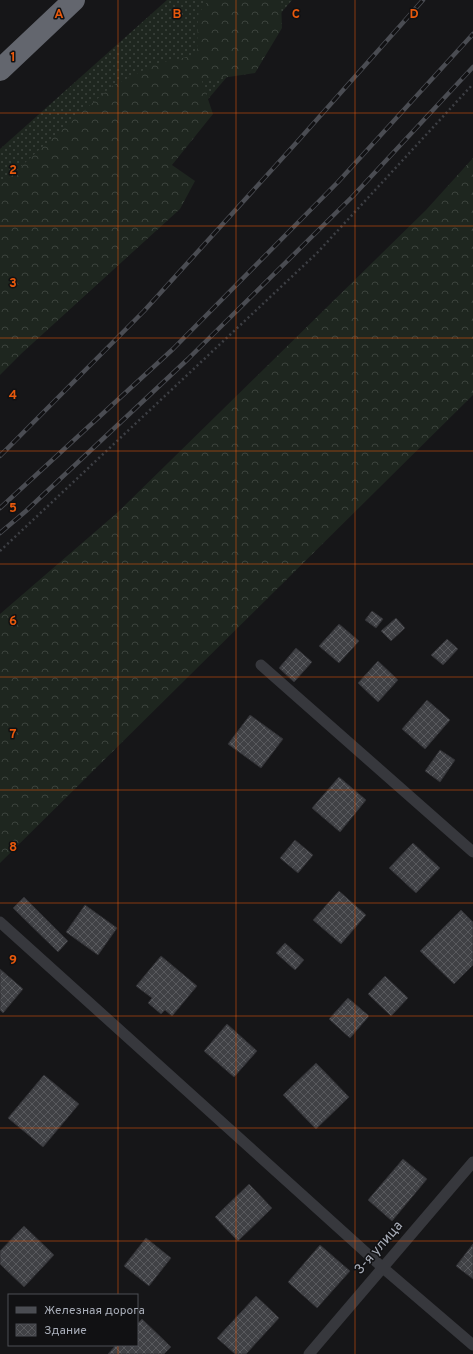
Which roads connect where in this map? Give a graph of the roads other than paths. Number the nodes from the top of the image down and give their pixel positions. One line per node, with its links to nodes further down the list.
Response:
1 (74, 0): 2 (highway)
2 (0, 70)
3 (261, 665): 4 (lane)
4 (473, 852)
5 (0, 922): 7 (lane)
6 (473, 1162): 7 (lane, 3-я улица)
7 (382, 1267): 8 (lane); 9 (lane, 3-я улица)
8 (473, 1345)
9 (309, 1354)

